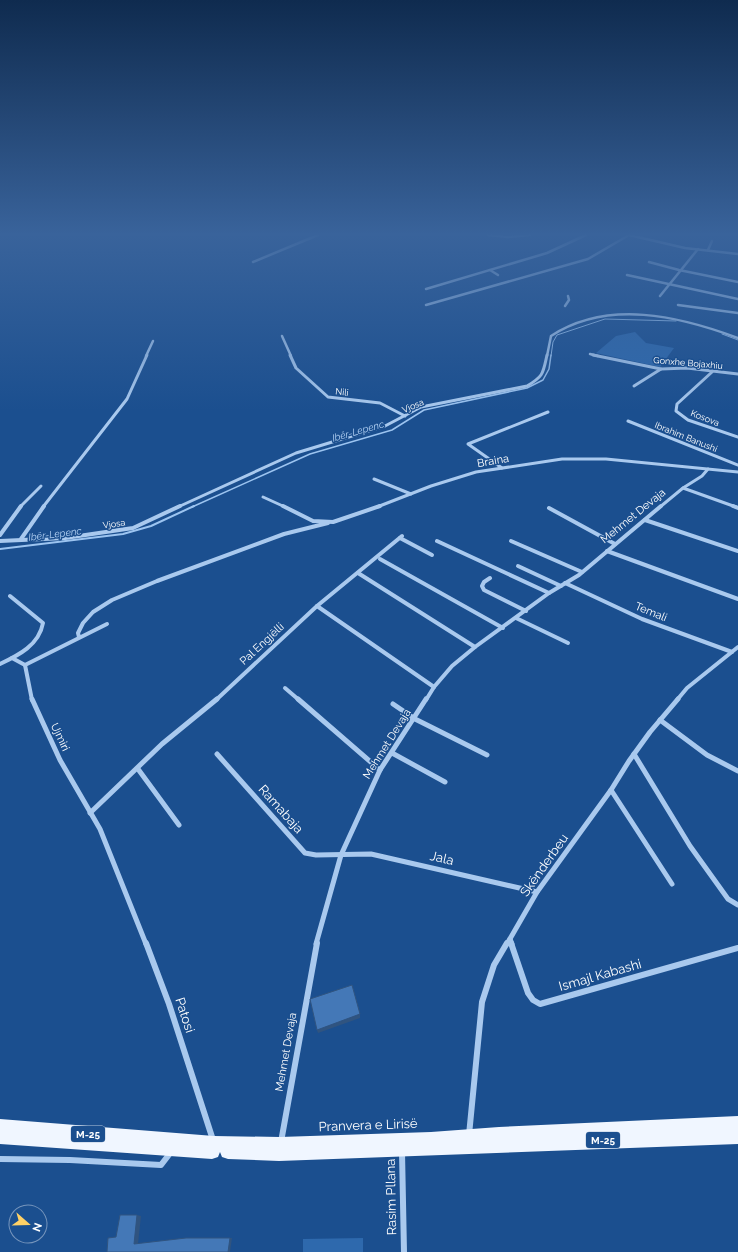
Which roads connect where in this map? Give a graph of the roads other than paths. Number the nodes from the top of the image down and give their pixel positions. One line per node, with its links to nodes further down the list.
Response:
1 (467, 293): 7 (street)
2 (662, 293): 5 (street)
3 (712, 293): 6 (street)
4 (568, 296): 9 (street)
5 (660, 296)
6 (738, 299)
7 (426, 305)
8 (678, 305): 10 (street)
9 (565, 306)
10 (738, 313)
11 (282, 336): 20 (street, Nili)
12 (738, 338): 20 (street, Vjosa)
13 (153, 341): 37 (street)
14 (590, 354): 15 (street, Gonxhe Bojaxhiu)
15 (660, 369): 16 (street, Gonxhe Bojaxhiu); 18 (street)
16 (712, 372): 17 (street, Gonxhe Bojaxhiu); 22 (street, Kosova)
17 (738, 374)
18 (634, 386)
19 (548, 412): 24 (street)
20 (405, 416): 37 (street, Vjosa)
21 (628, 421): 23 (street, Ibrahim Banushi)
22 (738, 437)
23 (738, 465)
24 (502, 468): 25 (street, Braina); 30 (street, Braina)
25 (708, 469): 26 (street, Braina); 29 (street, Mehmet Devaja)
26 (738, 472)
27 (374, 479): 30 (street)
28 (41, 486): 36 (street)
29 (683, 488): 33 (street); 34 (street, Mehmet Devaja)
30 (410, 494): 35 (street, Braina)
31 (263, 497): 35 (street, Braina)
32 (549, 508): 41 (street)
33 (738, 508)
34 (645, 520): 41 (street, Mehmet Devaja); 43 (street)
35 (333, 522): 59 (street)
36 (0, 535)
37 (21, 539): 38 (street, Vjosa)
38 (0, 541)
39 (437, 541): 51 (street)
40 (511, 541): 47 (street)
41 (615, 544): 42 (street, Mehmet Devaja)
42 (607, 551): 47 (street, Mehmet Devaja); 53 (street)
43 (738, 551)
44 (432, 555): 48 (street, Pal Engjëlli)
45 (380, 558): 58 (street)
46 (518, 566): 50 (street, Temali)
47 (582, 572): 50 (street, Mehmet Devaja)
48 (358, 573): 54 (street, Pal Engjëlli); 61 (street)
49 (490, 578): 55 (street)
50 (563, 585): 51 (street, Mehmet Devaja); 63 (street, Temali)
51 (549, 593): 55 (street, Mehmet Devaja)
52 (10, 596): 64 (street)
53 (738, 599)
54 (317, 606): 67 (street); 76 (street, Pal Engjëlli)
55 (526, 611): 56 (street, Mehmet Devaja)
56 (516, 618): 58 (street, Mehmet Devaja); 60 (street)
57 (107, 624): 59 (street)
58 (503, 628): 61 (street, Mehmet Devaja)
59 (80, 637): 66 (street)
60 (568, 643)
61 (475, 647): 67 (street, Mehmet Devaja)
62 (738, 647): 63 (street, Skënderbeu)
63 (732, 652): 71 (street, Skënderbeu)
64 (12, 658): 65 (street); 66 (street)
65 (0, 664)
66 (25, 665): 81 (street, Ujmiri)
67 (434, 687): 70 (street, Mehmet Devaja)
68 (285, 688): 77 (street)
69 (393, 704): 70 (street)
70 (415, 719): 72 (street, Mehmet Devaja); 75 (street)
71 (660, 720): 74 (street, Skënderbeu); 78 (street)
72 (392, 753): 77 (street, Mehmet Devaja); 79 (street)
73 (217, 754): 83 (street, Ramabaja)
74 (634, 754): 80 (street, Skënderbeu); 86 (street)
75 (487, 755)
76 (138, 769): 81 (street, Pal Engjëlli); 82 (street)
77 (380, 770): 83 (street, Mehmet Devaja)
78 (738, 771)
79 (445, 782)
80 (611, 790): 84 (street); 85 (street, Skënderbeu)
81 (90, 813): 96 (street, Patosi)
82 (179, 825)
83 (341, 855): 85 (street, Jala); 97 (street, Mehmet Devaja)
84 (672, 884)
85 (537, 892): 87 (street, Skënderbeu)
86 (738, 905)
87 (510, 939): 88 (street, Ismajl Kabashi); 93 (street, Skënderbeu)
88 (738, 948)
89 (738, 1124): 93 (main road)
90 (0, 1127): 96 (main road, M-25)
91 (0, 1136): 95 (main road, M-25)
92 (738, 1136): 93 (main road, M-25)
93 (469, 1141): 94 (main road, M-25)
94 (402, 1145): 97 (main road, M-25); 99 (street, Rasim Pllana)
95 (174, 1148): 96 (main road, M-25); 98 (street)
96 (213, 1148): 97 (main road, M-25)
97 (280, 1149)
98 (0, 1159)
99 (404, 1252)

